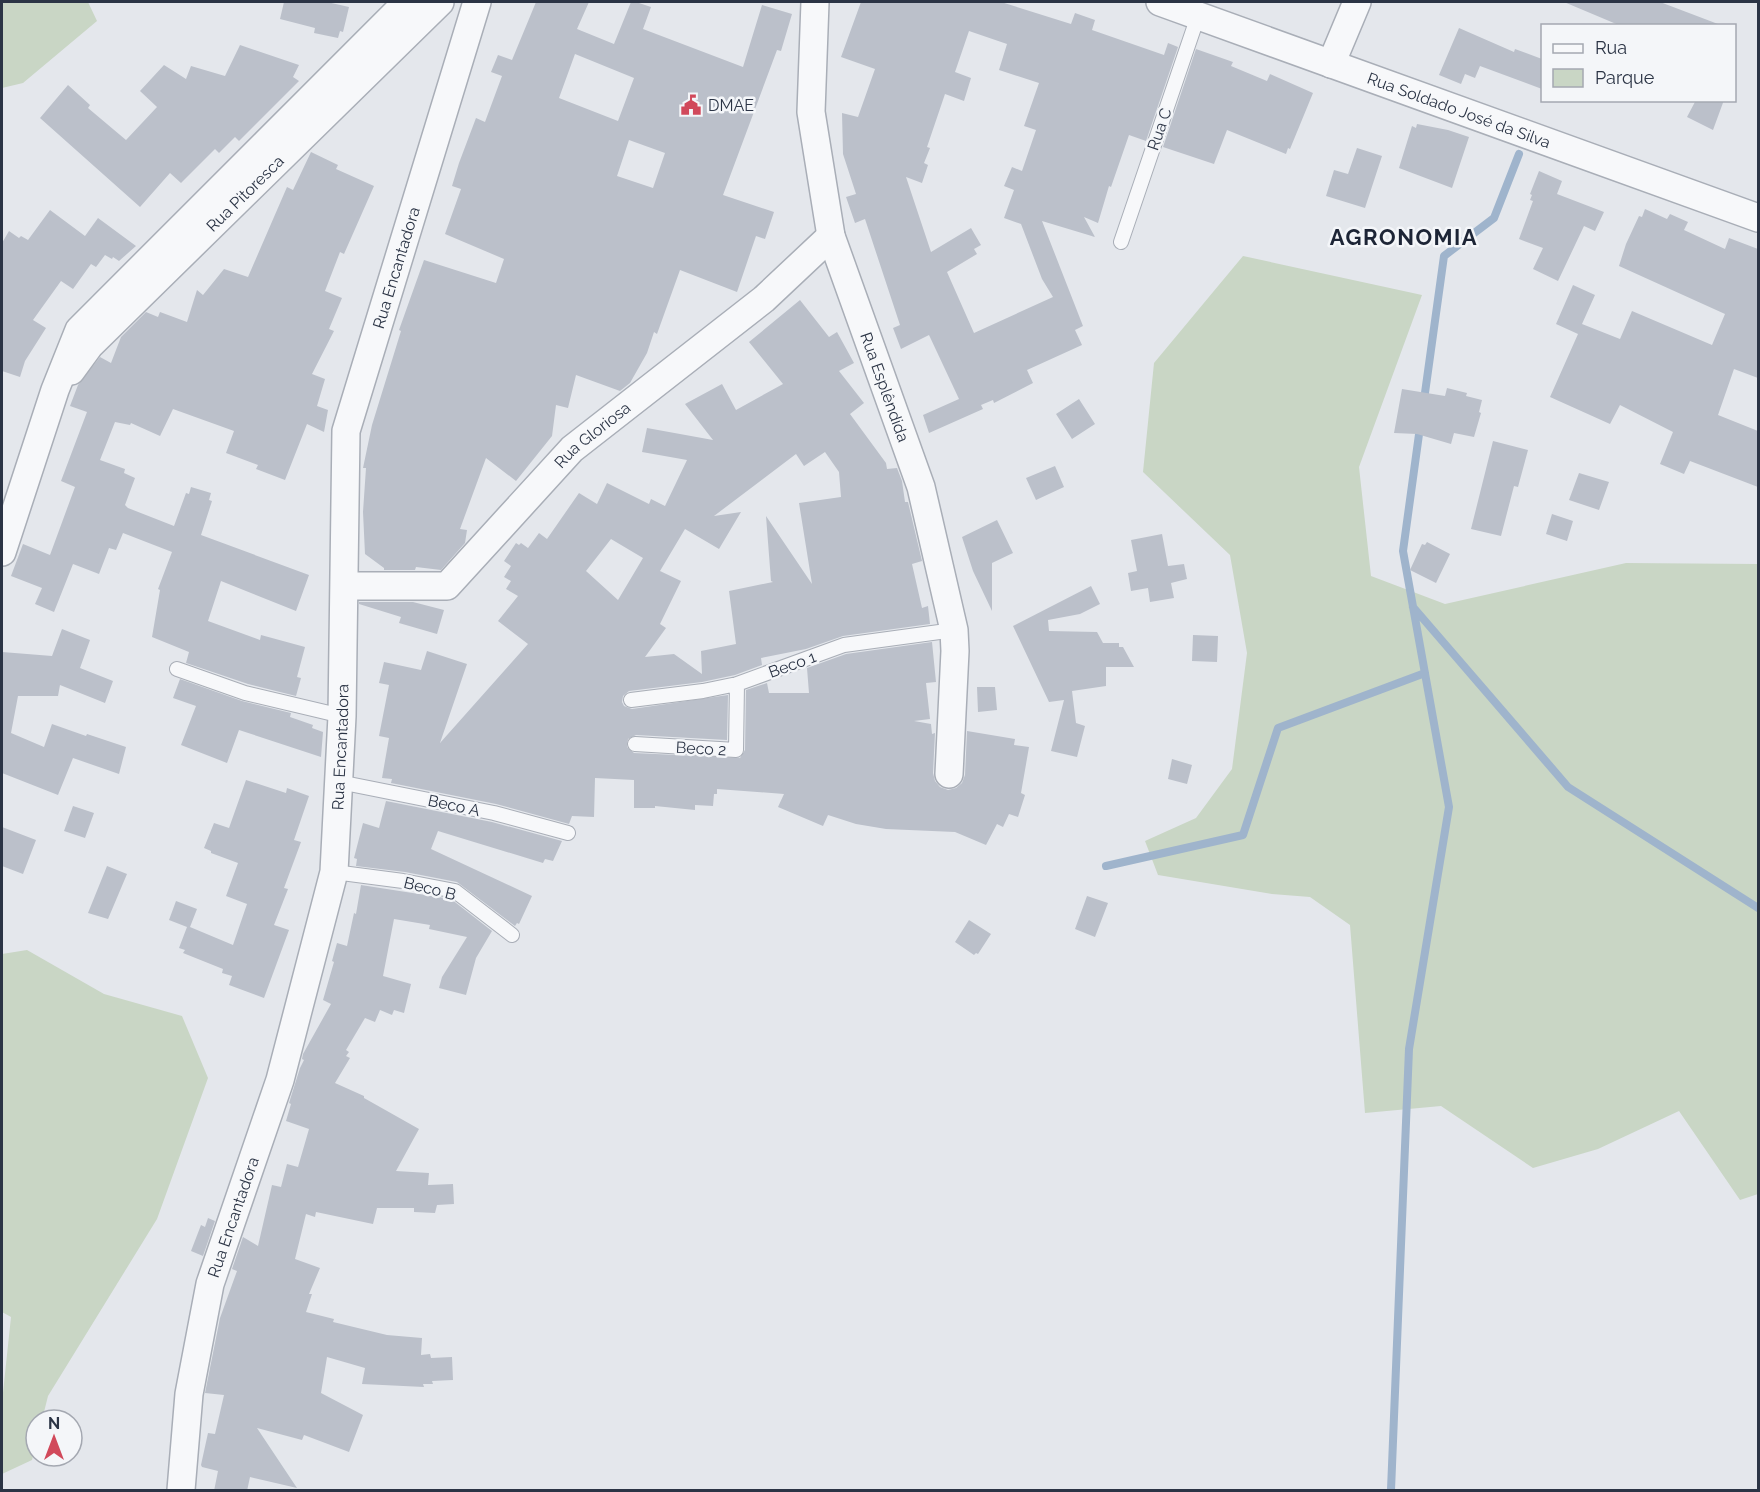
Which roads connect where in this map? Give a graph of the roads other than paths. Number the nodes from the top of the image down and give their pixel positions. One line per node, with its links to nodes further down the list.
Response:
1 (407, 2): 12 (street, Rua Pitoresca)
2 (440, 2): 12 (street, Rua Pitoresca)
3 (477, 2): 14 (street, Rua Encantadora)
4 (815, 2): 10 (street, Rua Esplêndida)
5 (1160, 2): 7 (street, Rua Soldado José da Silva)
6 (1357, 2): 8 (street)
7 (1198, 16): 8 (street, Rua Soldado José da Silva); 11 (lane, Rua C)
8 (1331, 64): 9 (street, Rua Soldado José da Silva)
9 (1758, 218)
10 (831, 236): 14 (street, Rua Gloriosa); 15 (street, Rua Esplêndida)
11 (1121, 242)
12 (55, 390): 13 (street, Rua Pitoresca)
13 (2, 552)
14 (345, 586): 19 (street, Rua Encantadora)
15 (954, 630): 17 (lane, Beco 1); 21 (street, Rua Esplêndida)
16 (177, 669): 19 (lane)
17 (737, 684): 18 (lane, Beco 1); 20 (lane, Beco 2)
18 (631, 700)
19 (342, 716): 22 (street, Rua Encantadora)
20 (634, 744)
21 (949, 774)
22 (339, 782): 23 (lane, Beco A); 24 (street, Rua Encantadora)
23 (568, 833)
24 (334, 872): 25 (lane, Beco B); 26 (street, Rua Encantadora)
25 (512, 935)
26 (181, 1491)

